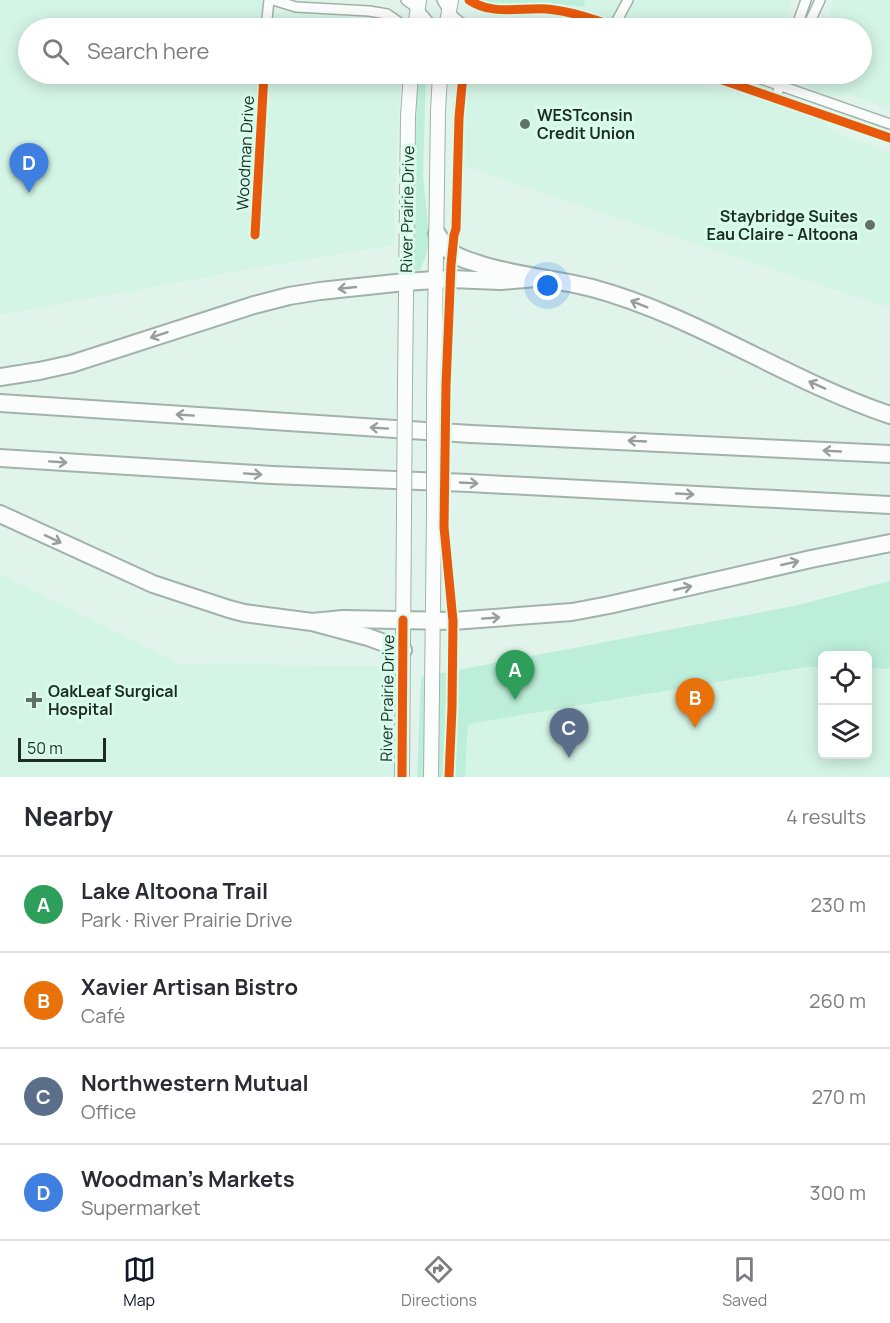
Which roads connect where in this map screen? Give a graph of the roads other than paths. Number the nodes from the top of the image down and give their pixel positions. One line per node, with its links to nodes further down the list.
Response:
1 (271, 0): 8 (street); 9 (street)
2 (470, 0): 13 (street)
3 (628, 0): 14 (street)
4 (806, 0): 15 (street)
5 (820, 0): 16 (street)
6 (414, 3): 10 (main road); 11 (street)
7 (447, 4): 12 (street)
8 (268, 18)
9 (393, 18)
10 (415, 18)
11 (426, 18)
12 (457, 18)
13 (584, 18)
14 (620, 18)
15 (800, 18)
16 (812, 18)
17 (263, 84): 27 (street, Woodman Drive)
18 (410, 84): 30 (main road, River Prairie Drive)
19 (439, 84): 26 (main road, River Prairie Drive)
20 (733, 84): 23 (street)
21 (777, 84): 22 (street)
22 (780, 85): 23 (street); 24 (street)
23 (775, 99): 25 (street)
24 (890, 124)
25 (890, 138)
26 (437, 234): 28 (highway); 29 (main road, River Prairie Drive)
27 (255, 235)
28 (536, 278): 29 (highway); 33 (highway, one-way to 28)
29 (436, 280): 30 (highway); 40 (main road, River Prairie Drive, bridge)
30 (405, 282): 31 (highway, one-way to 31); 39 (main road, River Prairie Drive, bridge)
31 (0, 377)
32 (0, 403): 34 (highway, one-way to 32)
33 (890, 415)
34 (890, 453)
35 (0, 458): 36 (highway, one-way to 36)
36 (890, 505)
37 (0, 514): 41 (highway, one-way to 41)
38 (890, 543): 40 (highway, one-way to 38)
39 (403, 620): 40 (highway); 41 (highway); 42 (main road, River Prairie Drive)
40 (432, 621): 44 (main road, River Prairie Drive)
41 (312, 622): 42 (highway)
42 (403, 650): 43 (main road, River Prairie Drive)
43 (402, 777)
44 (431, 777)

